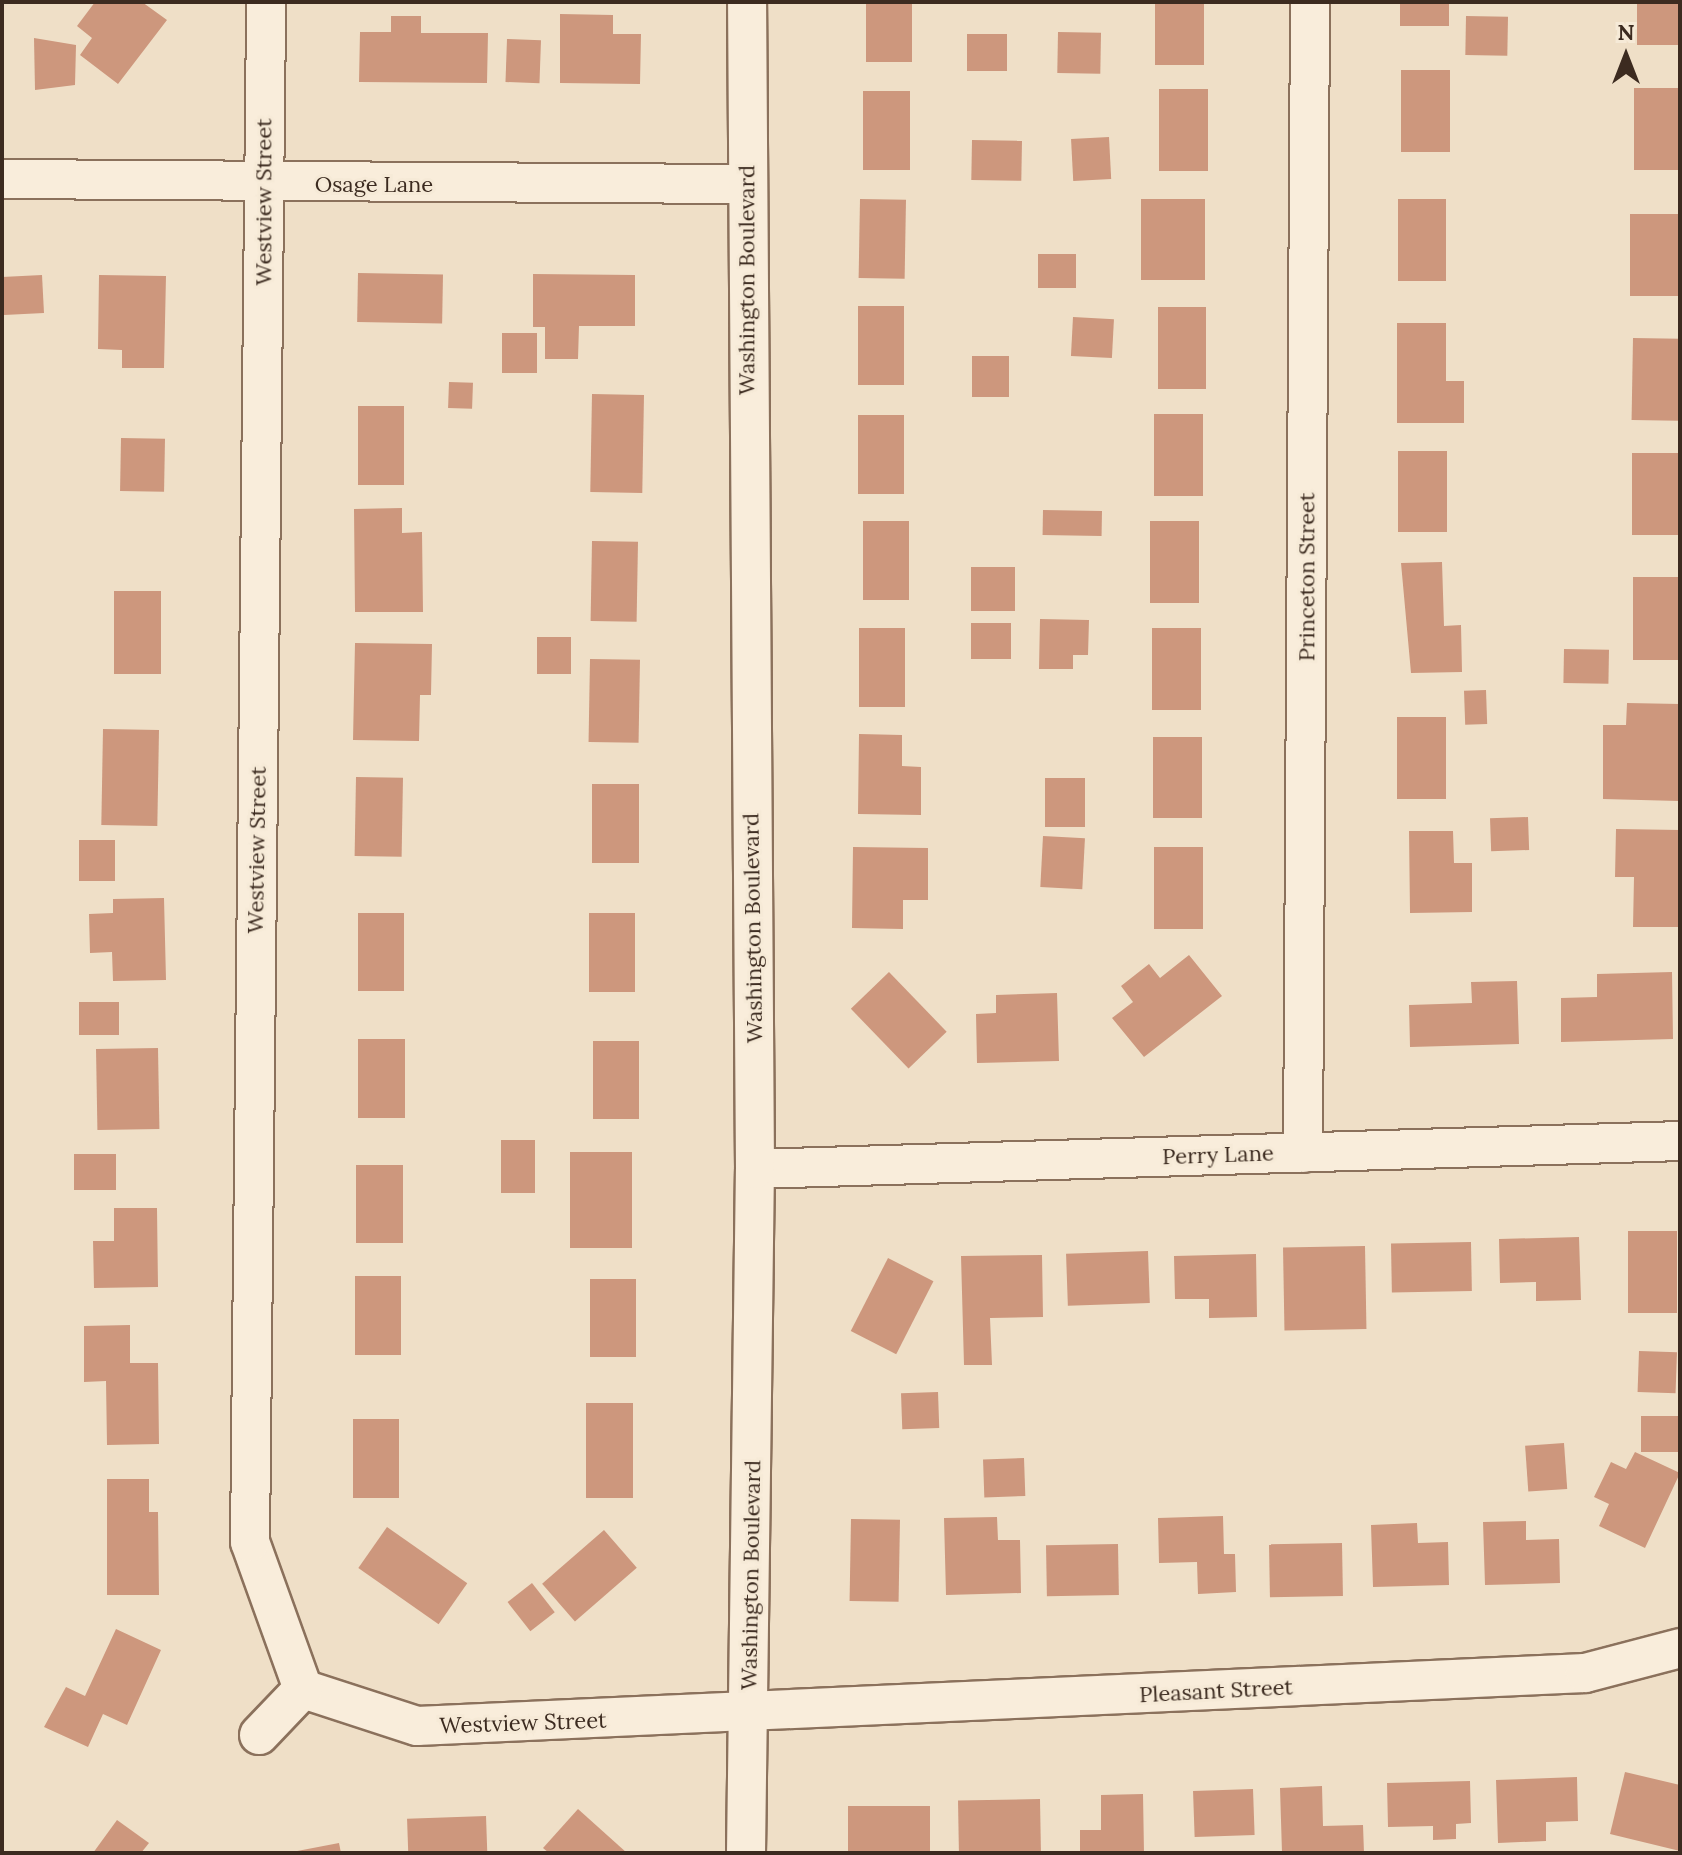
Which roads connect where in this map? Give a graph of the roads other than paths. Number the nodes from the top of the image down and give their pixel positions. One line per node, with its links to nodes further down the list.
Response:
1 (266, 2): 6 (street, Westview Street)
2 (747, 2): 5 (street, Washington Boulevard)
3 (1310, 2): 8 (street, Princeton Street)
4 (2, 179): 6 (street, Osage Lane)
5 (746, 184): 6 (street, Osage Lane); 9 (street, Washington Boulevard)
6 (264, 185): 11 (street, Westview Street)
7 (1680, 1141): 8 (street, Perry Lane)
8 (1303, 1153): 9 (street, Perry Lane)
9 (755, 1169): 12 (street, Washington Boulevard)
10 (1680, 1648): 12 (street, Pleasant Street)
11 (303, 1689): 12 (street, Westview Street); 13 (street)
12 (749, 1715): 14 (street, Washington Boulevard)
13 (259, 1735)
14 (746, 1853)

